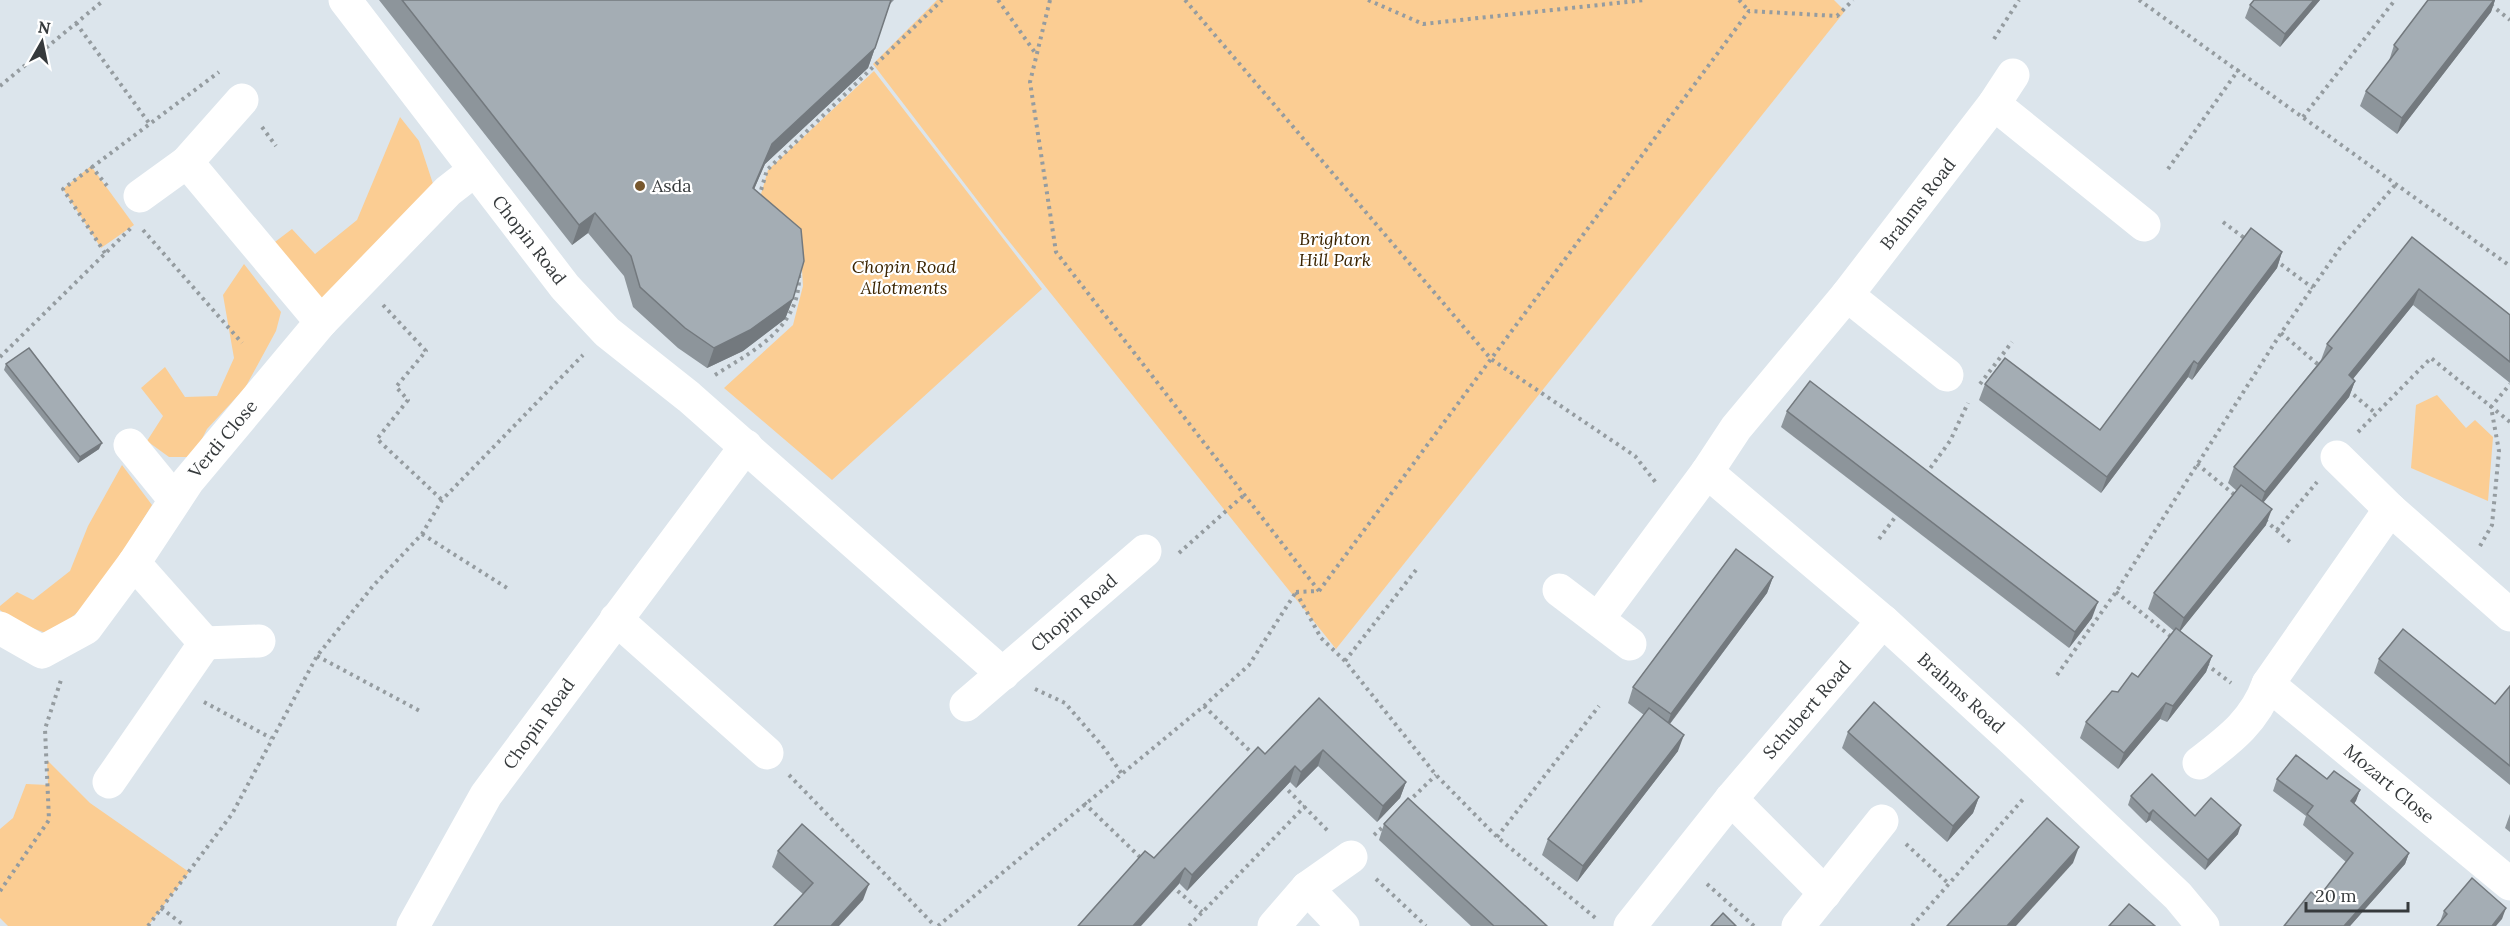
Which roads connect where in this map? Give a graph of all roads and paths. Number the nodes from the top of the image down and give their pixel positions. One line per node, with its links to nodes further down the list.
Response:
1 (104, 0): 17 (path)
2 (345, 0): 29 (street, Chopin Road)
3 (942, 0): 32 (path)
4 (998, 0): 19 (path)
5 (1050, 0): 19 (path)
6 (1185, 0): 49 (path)
7 (1368, 0): 8 (path)
8 (1645, 0)
9 (1739, 0): 15 (path)
10 (1852, 0): 15 (path)
11 (2019, 0): 18 (path)
12 (2139, 0): 20 (path)
13 (2395, 0): 25 (path)
14 (2485, 0): 16 (path)
15 (1749, 11): 49 (path)
16 (2510, 20)
17 (76, 23): 22 (path); 26 (path)
18 (1994, 39)
19 (1036, 55): 65 (path)
20 (2239, 69): 25 (path); 28 (path)
21 (2013, 75): 24 (street, Brahms Road)
22 (0, 86)
23 (242, 100): 27 (street)
24 (1994, 104): 34 (street); 42 (street, Brahms Road)
25 (2303, 117): 30 (path)
26 (149, 123)
27 (188, 162): 31 (street); 43 (street)
28 (2168, 169)
29 (475, 170): 40 (street, Verdi Close); 59 (street, Chopin Road)
30 (2397, 183): 39 (path); 41 (path)
31 (127, 195): 36 (path)
32 (758, 201)
33 (2223, 222): 35 (path)
34 (2144, 225)
35 (2250, 242)
36 (105, 253): 46 (path); 48 (path)
37 (2268, 255): 41 (path)
38 (799, 265): 52 (path)
39 (2510, 266)
40 (360, 280): 43 (street, Verdi Close); 67 (path)
41 (2313, 288): 44 (path)
42 (1847, 295): 51 (street); 62 (street, Brahms Road)
43 (321, 322): 66 (street, Verdi Close)
44 (2281, 333): 50 (path); 61 (path)
45 (2012, 342): 63 (path)
46 (242, 343)
47 (591, 347): 67 (path)
48 (0, 357)
49 (1491, 359): 64 (path); 82 (path)
50 (2323, 369)
51 (1947, 375)
52 (710, 378)
53 (2340, 384): 56 (path)
54 (2510, 384): 55 (path)
55 (2491, 407): 56 (path); 57 (path); 79 (path)
56 (2374, 412): 60 (path)
57 (2510, 422)
58 (130, 445): 66 (street)
59 (746, 446): 86 (street, Chopin Road); 97 (street, Chopin Road)
60 (2337, 457): 70 (street); 72 (path)
61 (2197, 464): 68 (path); 84 (path)
62 (1707, 472): 87 (street, Brahms Road); 88 (street, Brahms Road)
63 (1924, 476)
64 (1658, 486)
65 (1243, 496): 76 (path); 82 (path)
66 (175, 500): 77 (street, Verdi Close)
67 (442, 500): 73 (path)
68 (2242, 501)
69 (1905, 503): 74 (path)
70 (2390, 509): 79 (street); 101 (street)
71 (2260, 516): 72 (path)
72 (2277, 530): 75 (path)
73 (422, 534): 80 (path); 94 (path)
74 (1879, 539)
75 (2290, 542)
76 (1145, 551): 97 (street, Chopin Road)
77 (134, 563): 89 (street, Verdi Close); 91 (street)
78 (1416, 570): 96 (path)
79 (2463, 573): 85 (street)
80 (507, 588)
81 (1559, 590): 87 (street)
82 (1319, 591): 83 (path)
83 (1296, 592): 96 (path); 104 (path)
84 (2116, 592): 92 (path); 99 (path)
85 (2510, 615)
86 (616, 619): 108 (street); 136 (street, Chopin Road)
87 (1598, 619): 93 (street)
88 (1883, 621): 116 (street, Schubert Road); 147 (street, Brahms Road)
89 (0, 628)
90 (260, 641): 91 (street)
91 (205, 643): 100 (street)
92 (2179, 643)
93 (1630, 644)
94 (317, 656): 106 (path); 107 (path)
95 (2197, 657): 101 (path)
96 (1345, 661): 112 (path)
97 (1003, 674): 103 (street, Chopin Road)
98 (63, 675): 130 (path)
99 (2057, 675)
100 (174, 686): 107 (path); 114 (street)
101 (2264, 695): 109 (street); 128 (street, Mozart Close)
102 (1065, 703): 111 (path)
103 (966, 705)
104 (1204, 706): 110 (path); 111 (path)
105 (1599, 706): 122 (path)
106 (420, 711)
107 (271, 738): 132 (path)
108 (767, 753): 137 (path)
109 (2199, 763)
110 (1263, 765)
111 (1122, 774): 117 (path)
112 (1437, 775): 119 (path); 122 (path)
113 (1280, 781): 118 (path)
114 (109, 782)
115 (2027, 794): 127 (path)
116 (1731, 800): 124 (street, Schubert Road); 131 (street)
117 (1084, 803): 125 (path); 137 (path)
118 (1305, 806): 123 (path); 133 (path)
119 (1402, 808)
120 (1394, 816): 123 (path)
121 (1882, 821): 127 (path); 131 (street)
122 (1497, 837): 142 (path)
123 (1352, 857): 129 (street); 141 (path)
124 (1682, 862): 143 (street, Schubert Road); 144 (path)
125 (1151, 867)
126 (1168, 882): 133 (path)
127 (1950, 884): 146 (path)
128 (2510, 884)
129 (1307, 888): 139 (street); 140 (street)
130 (0, 891)
131 (1825, 893): 145 (street)
132 (161, 908): 134 (path); 135 (path)
133 (1202, 912): 138 (path)
134 (148, 926)
135 (185, 926)
136 (413, 926)
137 (936, 926)
138 (1190, 926)
139 (1274, 926)
140 (1343, 926)
141 (1426, 926)
142 (1605, 926)
143 (1630, 926)
144 (1754, 926)
145 (1798, 926)
146 (1912, 926)
147 (2203, 926)

